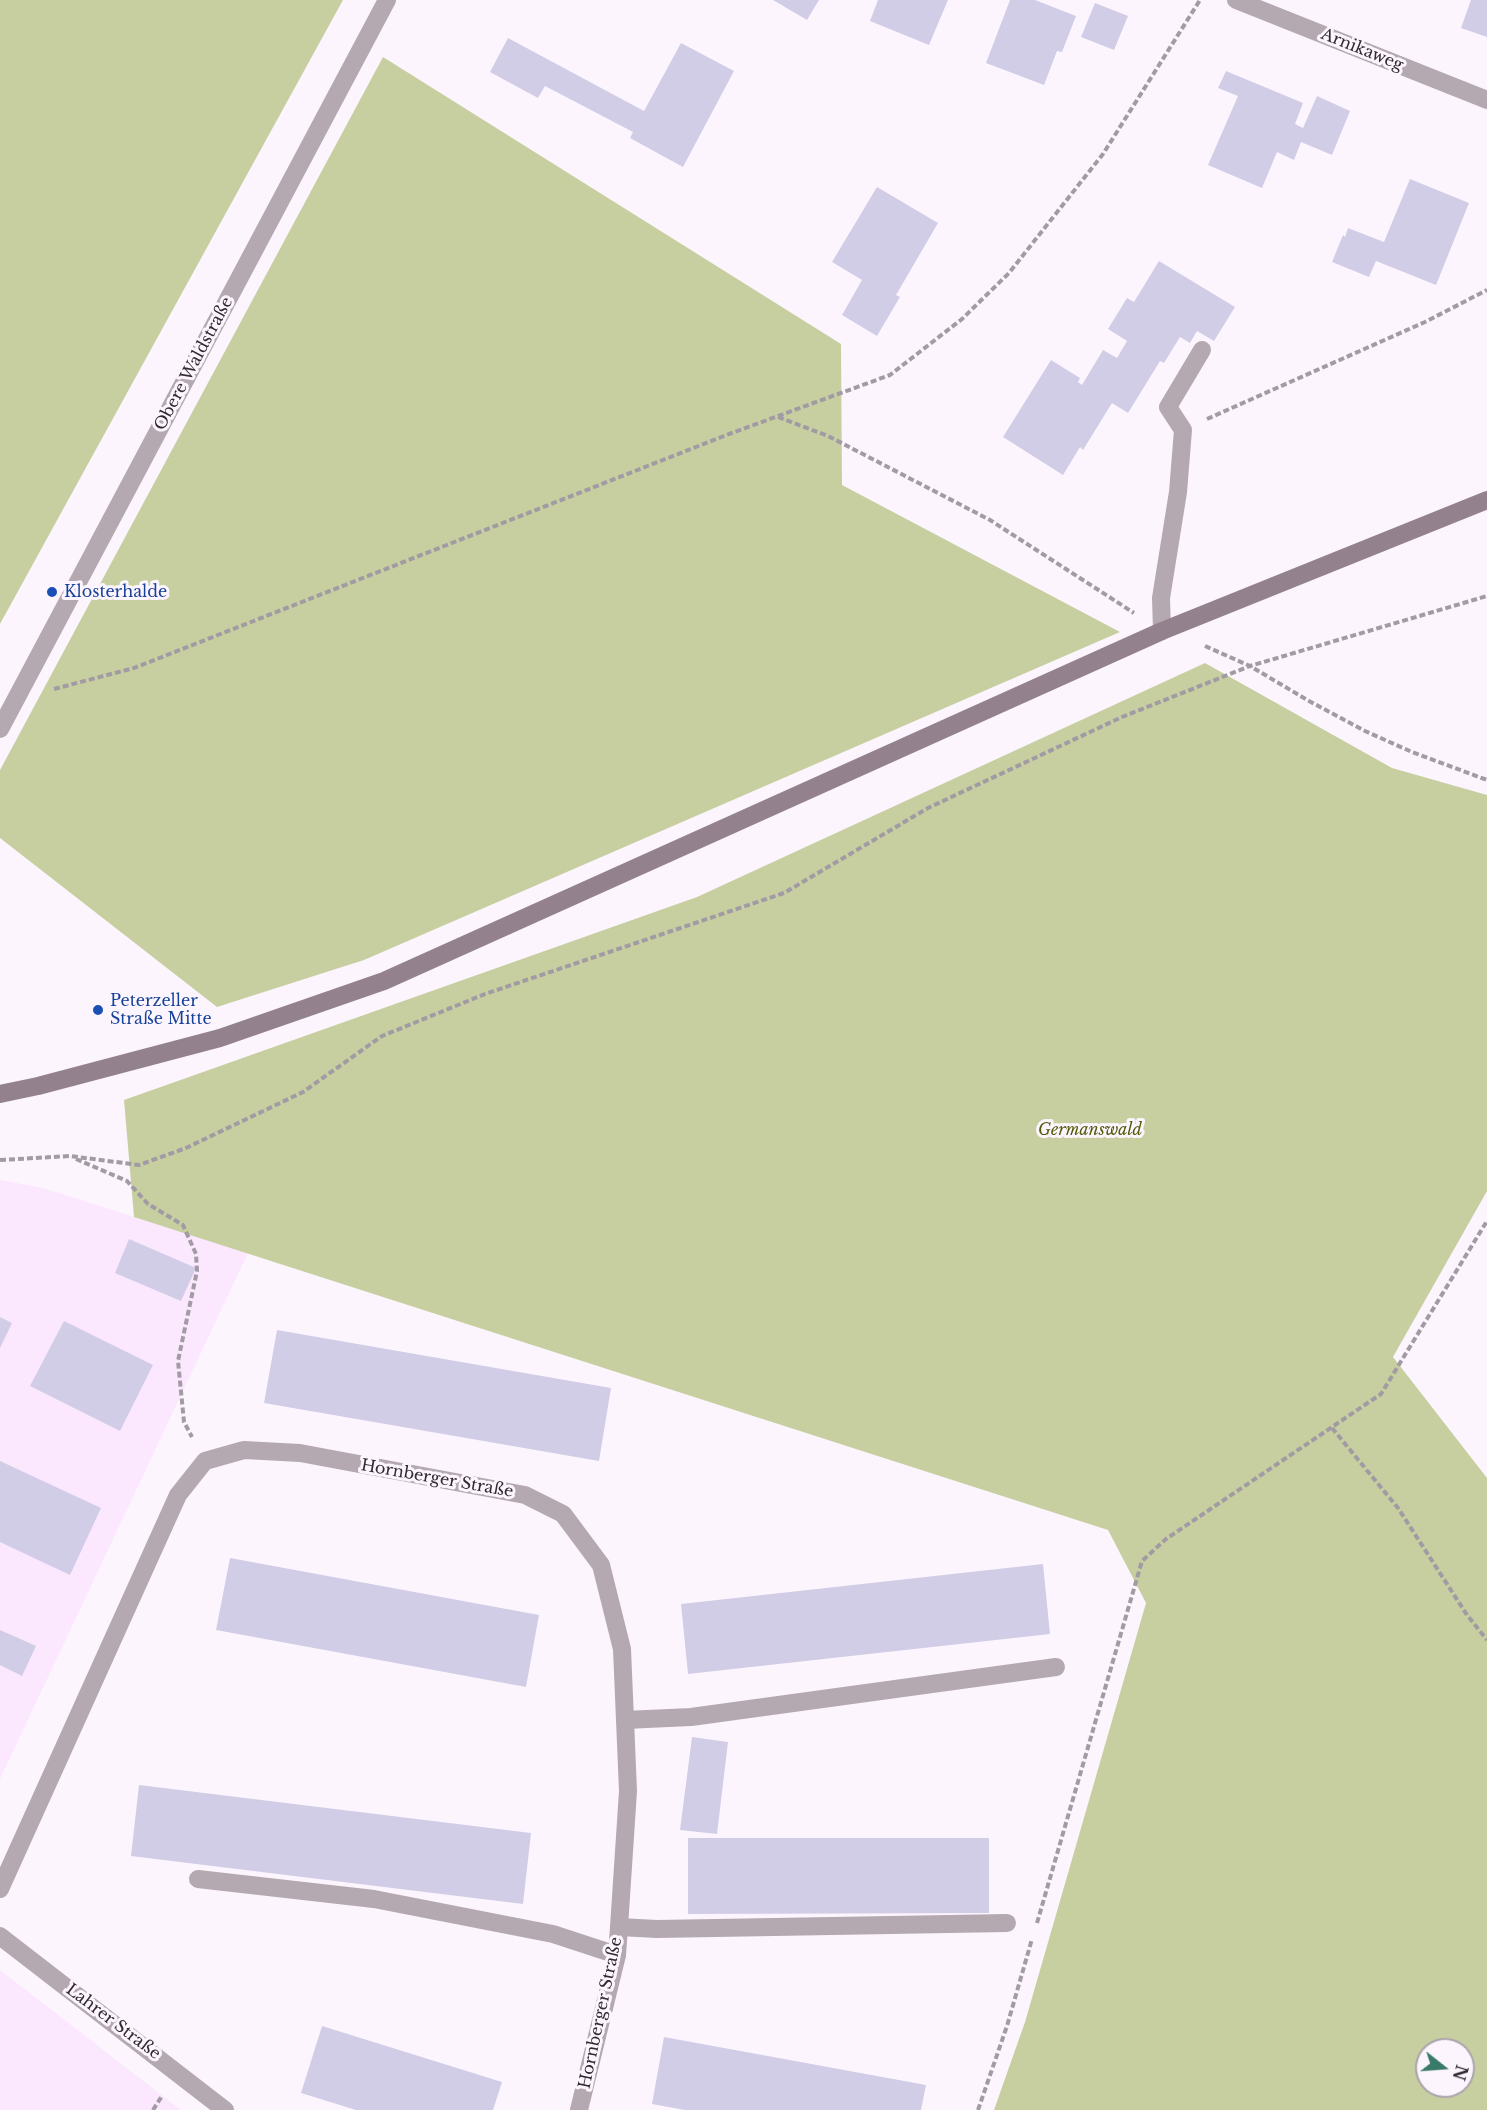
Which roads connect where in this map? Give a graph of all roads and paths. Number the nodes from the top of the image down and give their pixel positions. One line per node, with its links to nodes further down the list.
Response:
1 (387, 0): 14 (street, Obere Waldstraße)
2 (1200, 0): 7 (path)
3 (1236, 0): 4 (street, Arnikaweg)
4 (1487, 100)
5 (1487, 290): 8 (path)
6 (1202, 350): 8 (street)
7 (778, 417): 11 (path); 13 (path)
8 (1183, 430): 11 (street)
9 (1487, 500): 11 (main road)
10 (1487, 596): 12 (path)
11 (1162, 631): 12 (path); 16 (main road)
12 (1250, 666): 15 (path); 17 (path)
13 (49, 697)
14 (0, 729)
15 (1487, 780)
16 (0, 1094)
17 (70, 1156): 18 (path); 21 (path)
18 (0, 1161)
19 (1487, 1221): 20 (path)
20 (1332, 1428): 22 (path); 28 (path)
21 (205, 1461): 24 (street, Hornberger Straße); 26 (street)
22 (1487, 1640)
23 (1056, 1667): 24 (street)
24 (625, 1720): 29 (street, Hornberger Straße)
25 (198, 1879): 32 (street)
26 (0, 1889)
27 (1007, 1923): 29 (street)
28 (1037, 1924)
29 (619, 1927): 32 (street, Hornberger Straße)
30 (1034, 1935): 35 (path)
31 (0, 1936): 33 (street, Lahrer Straße)
32 (617, 1955): 34 (street, Hornberger Straße)
33 (225, 2110)
34 (579, 2110)
35 (978, 2110)

